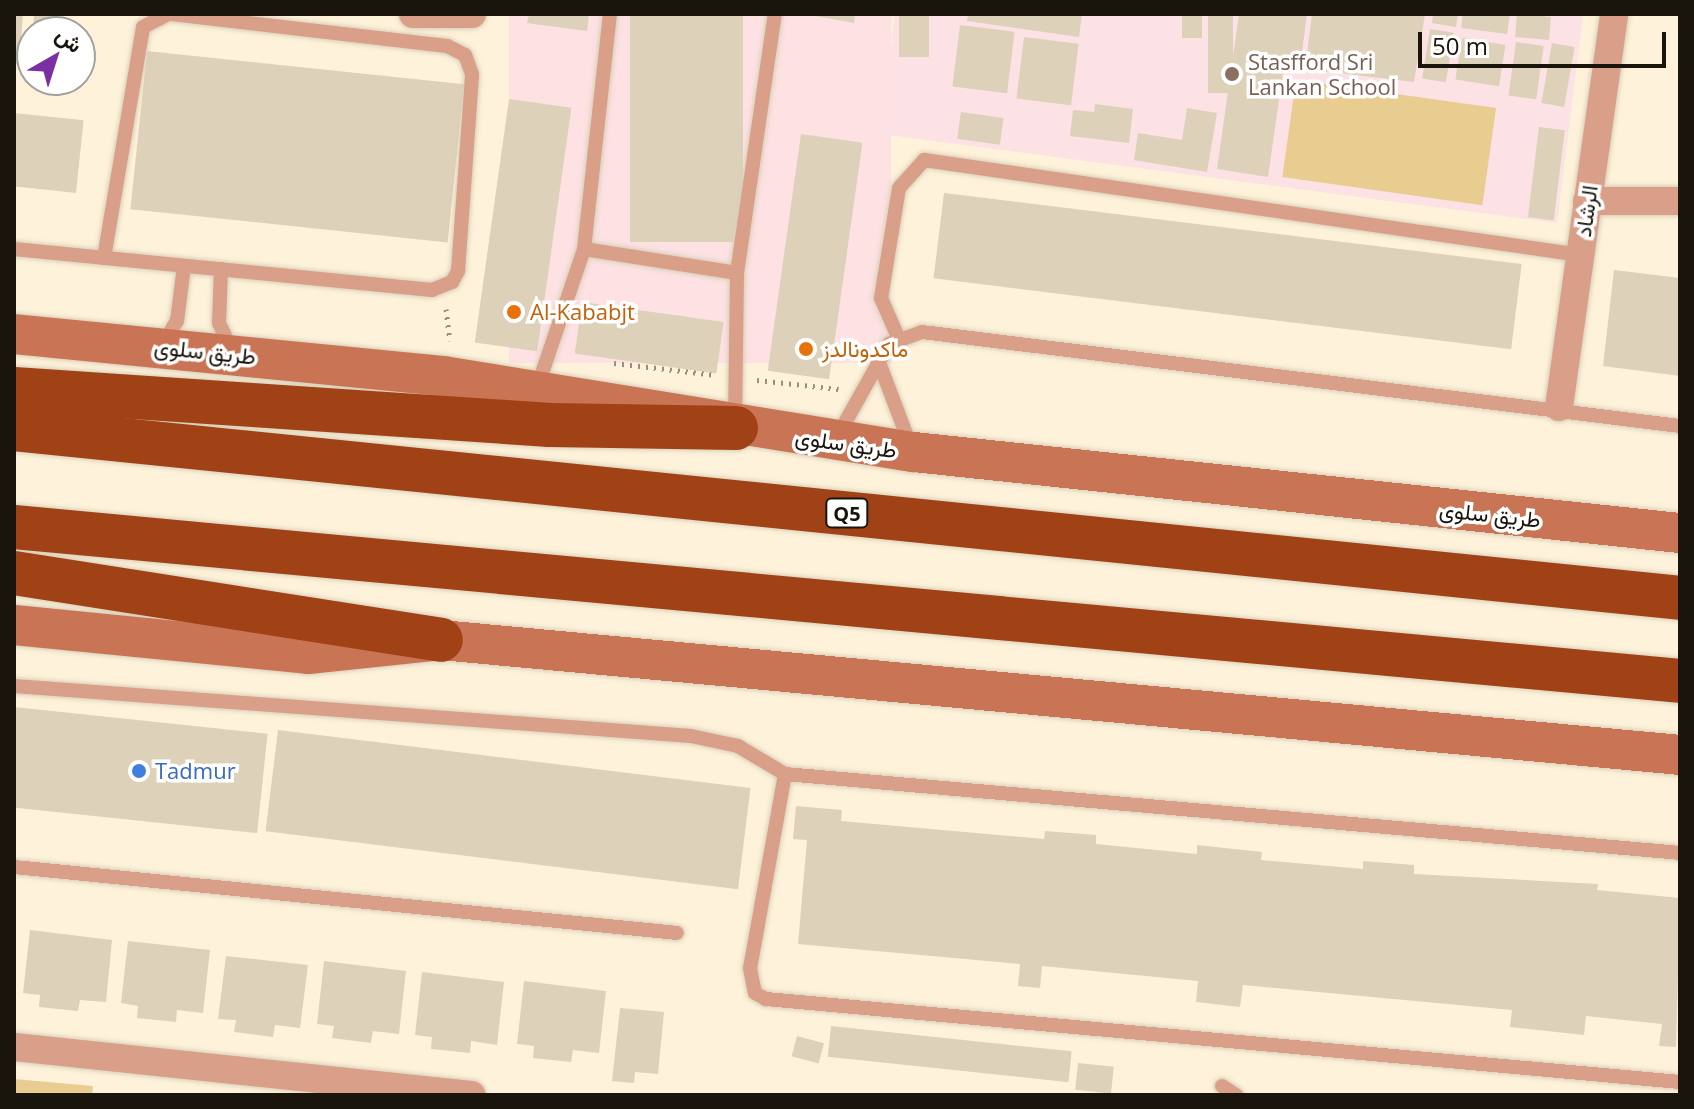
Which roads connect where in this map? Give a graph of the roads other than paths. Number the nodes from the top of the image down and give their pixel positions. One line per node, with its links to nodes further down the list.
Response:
1 (171, 14): 12 (lane); 14 (lane)
2 (413, 14): 3 (street)
3 (472, 14)
4 (610, 14): 10 (lane)
5 (775, 14): 15 (lane)
6 (1614, 14): 7 (street, الرشاد)
7 (1587, 201): 8 (street); 11 (street, الرشاد)
8 (1680, 201)
9 (14, 249): 12 (lane)
10 (584, 249): 15 (lane); 22 (lane)
11 (1580, 255): 17 (lane); 23 (street, الرشاد)
12 (104, 258): 13 (lane)
13 (184, 266): 14 (lane); 18 (lane)
14 (221, 269): 19 (lane)
15 (737, 273): 25 (lane)
16 (14, 334): 18 (main road, طريق سلوى)
17 (898, 337): 20 (lane); 23 (lane)
18 (161, 346): 19 (main road, طريق سلوى)
19 (233, 354): 22 (main road, طريق سلوى)
20 (880, 365): 27 (lane); 28 (lane)
21 (14, 389): 25 (highway)
22 (535, 393): 25 (main road, طريق سلوى)
23 (1559, 407): 24 (lane)
24 (1680, 426)
25 (736, 428): 27 (main road, طريق سلوى)
26 (14, 429): 32 (highway, Q5)
27 (834, 441): 28 (main road, طريق سلوى)
28 (914, 452): 30 (main road, طريق سلوى)
29 (14, 527): 35 (highway)
30 (1680, 533)
31 (14, 573): 34 (highway)
32 (1680, 598)
33 (14, 625): 34 (main road)
34 (441, 640): 37 (main road)
35 (1680, 681)
36 (14, 686): 38 (lane)
37 (1680, 755)
38 (785, 774): 39 (lane); 43 (lane)
39 (1680, 853)
40 (14, 867): 41 (lane)
41 (677, 933)
42 (14, 1047): 45 (street)
43 (1680, 1082)
44 (1222, 1086): 47 (lane)
45 (368, 1089): 46 (street)
46 (471, 1095)
47 (1236, 1095)

